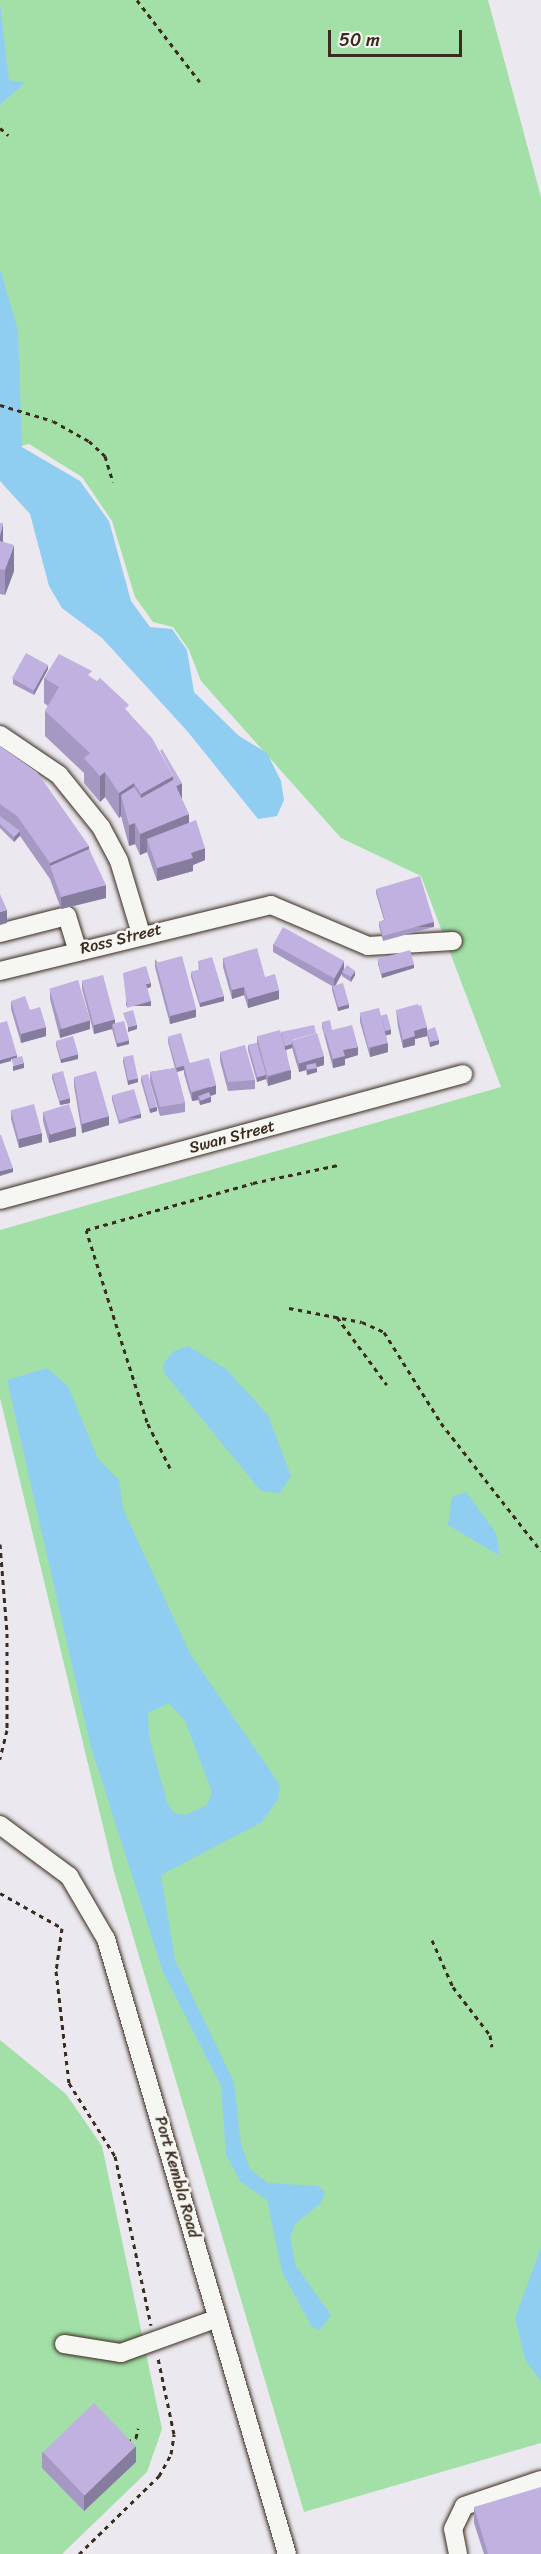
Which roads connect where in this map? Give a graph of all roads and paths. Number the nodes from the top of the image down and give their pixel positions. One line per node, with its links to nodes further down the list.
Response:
1 (137, 0): 2 (path)
2 (200, 82)
3 (0, 128): 4 (path)
4 (8, 135)
5 (0, 405): 6 (path)
6 (113, 482)
7 (0, 735): 9 (street)
8 (0, 933): 11 (street)
9 (141, 934): 10 (street, Ross Street); 11 (street, Ross Street)
10 (453, 941)
11 (78, 951): 12 (street, Ross Street)
12 (0, 970)
13 (463, 1074): 15 (street, Swan Street)
14 (338, 1165): 19 (path)
15 (0, 1200)
16 (289, 1308): 17 (path)
17 (337, 1317): 18 (path); 21 (path)
18 (387, 1385)
19 (170, 1468)
20 (0, 1544): 22 (path)
21 (541, 1551)
22 (0, 1759)
23 (4, 1830): 27 (street, Port Kembla Road)
24 (0, 1893): 28 (path)
25 (432, 1940): 26 (path)
26 (492, 2047)
27 (218, 2318): 28 (street); 34 (street, Port Kembla Road)
28 (154, 2339): 29 (street); 33 (path)
29 (64, 2344)
30 (138, 2428): 31 (path)
31 (118, 2440)
32 (541, 2480): 35 (street)
33 (79, 2554)
34 (287, 2554)
35 (458, 2554)

